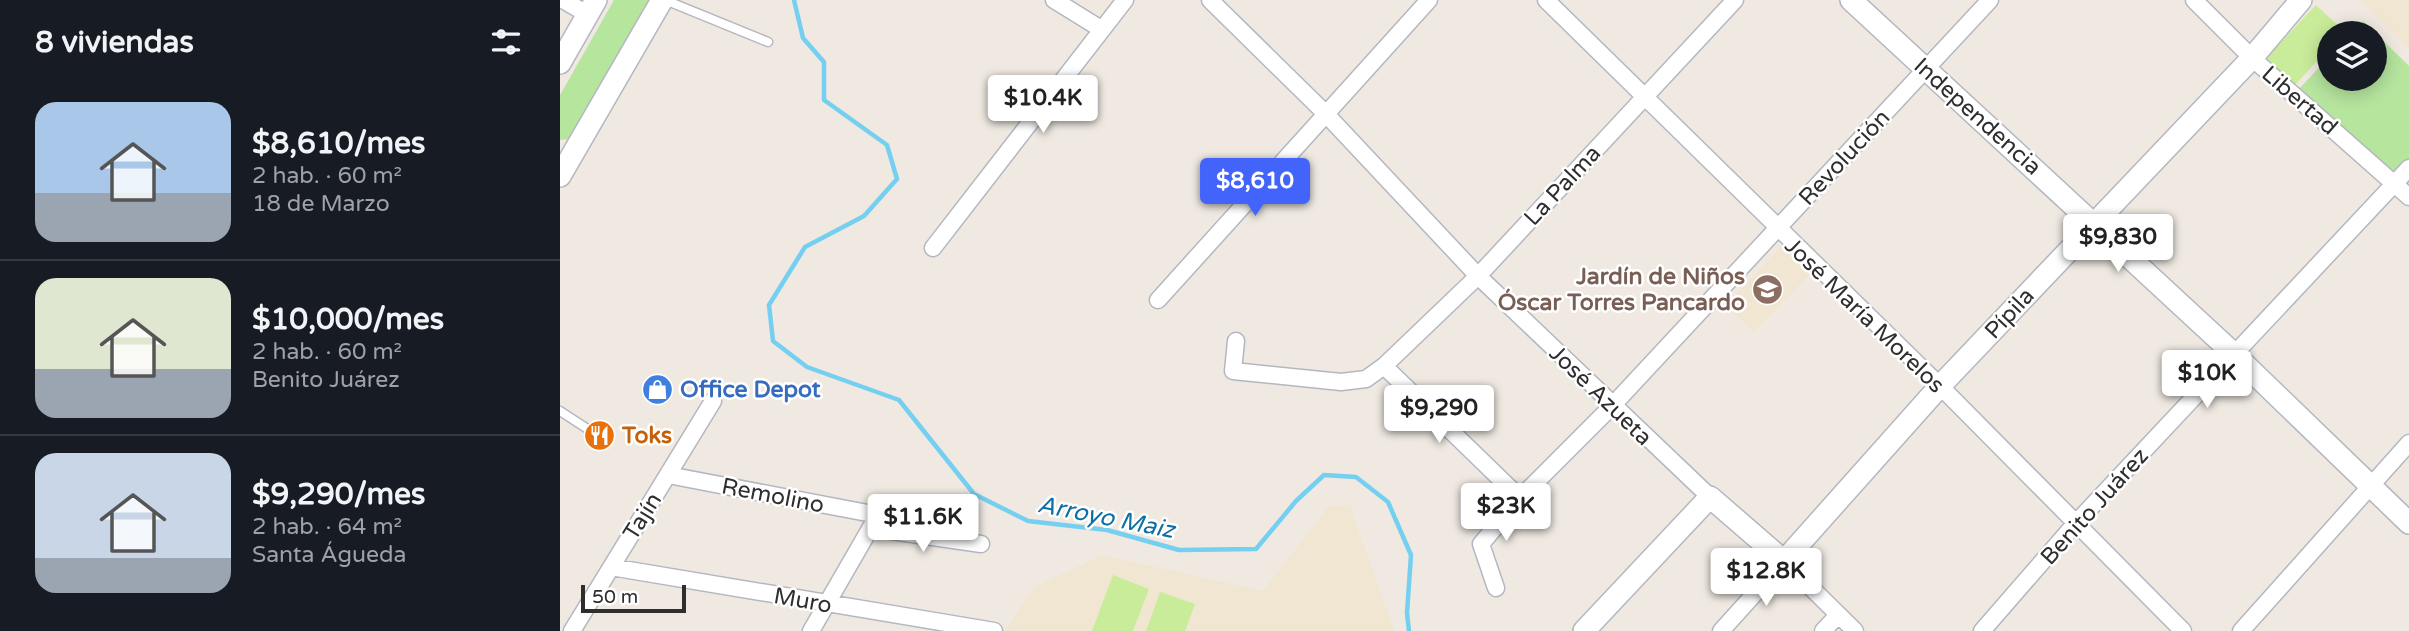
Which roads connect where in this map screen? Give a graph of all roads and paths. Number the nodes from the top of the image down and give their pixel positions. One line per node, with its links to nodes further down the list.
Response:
1 (563, 0): 13 (street)
2 (664, 0): 15 (lane); 21 (main road)
3 (1054, 0): 14 (street)
4 (1125, 0): 14 (street)
5 (1210, 0): 20 (street, José Azueta)
6 (1429, 0): 20 (street)
7 (1546, 0): 19 (street, José María Morelos)
8 (1735, 0): 19 (street, La Palma)
9 (1851, 0): 18 (main road, Independencia)
10 (1990, 0): 18 (street, Revolución)
11 (2194, 0): 16 (street, Libertad)
12 (2301, 0): 16 (main road, Pípila)
13 (591, 7): 17 (main road)
14 (1101, 29): 28 (street)
15 (768, 42)
16 (2252, 58): 24 (street, Libertad); 26 (main road, Pípila)
17 (560, 63)
18 (1927, 70): 26 (main road, Independencia); 27 (street, Revolución)
19 (1645, 95): 27 (street, José María Morelos); 29 (street, La Palma)
20 (1325, 113): 29 (street, José Azueta); 30 (street)
21 (566, 153): 23 (main road)
22 (2409, 168): 24 (street, Benito Juárez)
23 (560, 176)
24 (2395, 183): 25 (street, Libertad); 32 (street, Benito Juárez)
25 (2409, 197)
26 (2094, 223): 32 (main road, Independencia); 34 (main road, Pípila)
27 (1777, 229): 34 (street, José María Morelos); 36 (street, Revolución)
28 (933, 248)
29 (1478, 276): 33 (street, La Palma); 36 (street, José Azueta)
30 (1158, 300)
31 (1236, 341): 33 (street, La Palma)
32 (2234, 354): 41 (main road, Independencia); 46 (street, Benito Juárez)
33 (1384, 366): 43 (street)
34 (1940, 386): 46 (street, José María Morelos); 48 (main road, Pípila)
35 (713, 401): 40 (street, Tajín)
36 (1612, 406): 42 (street, José Azueta); 43 (street, Revolución)
37 (560, 411): 38 (lane)
38 (600, 437)
39 (2409, 443): 41 (street)
40 (667, 475): 44 (street, Remolino); 49 (street, Tajín)
41 (2371, 487): 45 (main road, Independencia); 62 (street)
42 (1710, 497): 48 (main road, José Azueta); 56 (main road)
43 (1520, 498): 50 (street, Revolución)
44 (874, 522): 47 (street, Remolino); 51 (street)
45 (2409, 523)
46 (2075, 524): 60 (street, Benito Juárez); 61 (street, José María Morelos)
47 (981, 544)
48 (1784, 561): 52 (street, José Azueta); 57 (street, Pípila)
49 (611, 566): 51 (street, Muro); 53 (street, Tajín)
50 (1496, 588)
51 (826, 604): 54 (street); 55 (street, Muro)
52 (1838, 615): 58 (street); 59 (street, José Azueta)
53 (572, 631)
54 (811, 631)
55 (994, 631)
56 (1584, 631)
57 (1721, 631)
58 (1823, 631)
59 (1855, 631)
60 (1982, 631)
61 (2183, 631)
62 (2241, 631)

